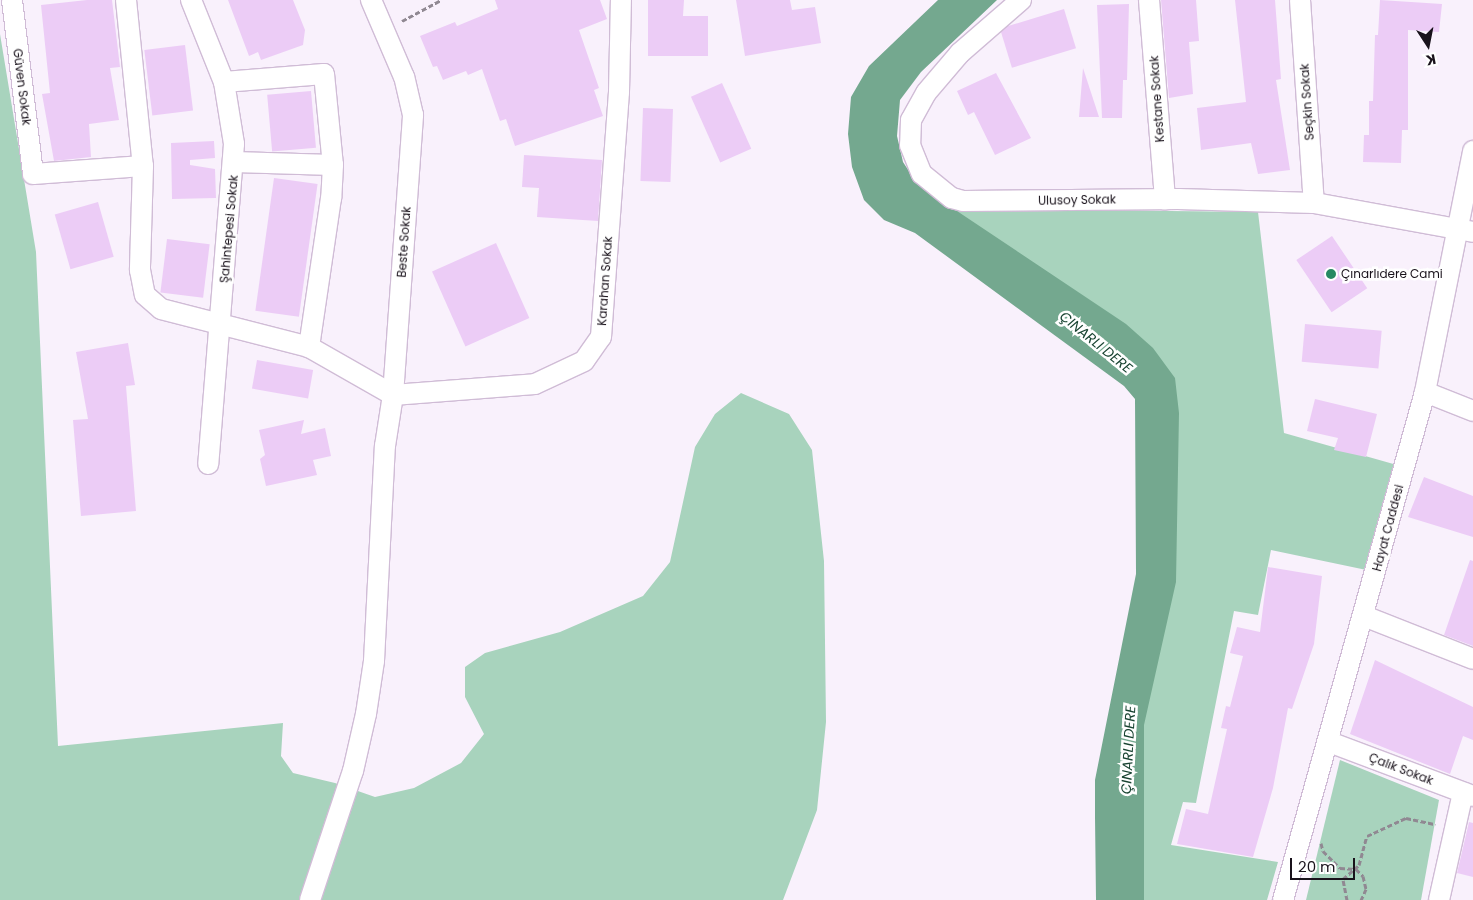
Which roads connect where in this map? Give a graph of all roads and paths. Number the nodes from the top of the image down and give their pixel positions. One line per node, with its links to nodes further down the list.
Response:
1 (12, 0): 15 (street, Güven Sokak)
2 (126, 0): 15 (street)
3 (190, 0): 11 (street, Şahintepesi Sokak)
4 (371, 0): 10 (street, Beste Sokak)
5 (441, 0): 10 (path)
6 (621, 0): 22 (street, Karahan Sokak)
7 (1021, 0): 16 (street, Ulusoy Sokak)
8 (1149, 0): 16 (street, Kestane Sokak)
9 (1300, 0): 17 (street, Seçkin Sokak)
10 (384, 30): 22 (street, Beste Sokak)
11 (224, 82): 13 (street, Şahintepesi Sokak); 14 (street)
12 (1473, 151): 18 (street, Hayat Caddesi)
13 (234, 162): 14 (street); 19 (street, Şahintepesi Sokak)
14 (333, 165): 20 (street)
15 (143, 166): 19 (street)
16 (1165, 199): 17 (street, Ulusoy Sokak)
17 (1314, 204): 18 (street, Ulusoy Sokak)
18 (1466, 230): 21 (street, Hayat Caddesi)
19 (220, 324): 20 (street); 24 (street, Şahintepesi Sokak)
20 (309, 347): 22 (street)
21 (1425, 392): 23 (street); 25 (street, Hayat Caddesi)
22 (393, 395): 32 (street, Beste Sokak)
23 (1473, 411)
24 (208, 464)
25 (1364, 616): 26 (street); 27 (street, Hayat Caddesi)
26 (1473, 659)
27 (1330, 742): 28 (street, Çalık Sokak); 33 (street, Hayat Caddesi)
28 (1468, 794): 29 (street)
29 (1455, 828): 31 (path); 36 (street)
30 (1320, 842): 31 (path)
31 (1356, 868): 34 (path); 35 (path)
32 (310, 900)
33 (1284, 900)
34 (1347, 900)
35 (1361, 900)
36 (1439, 900)

